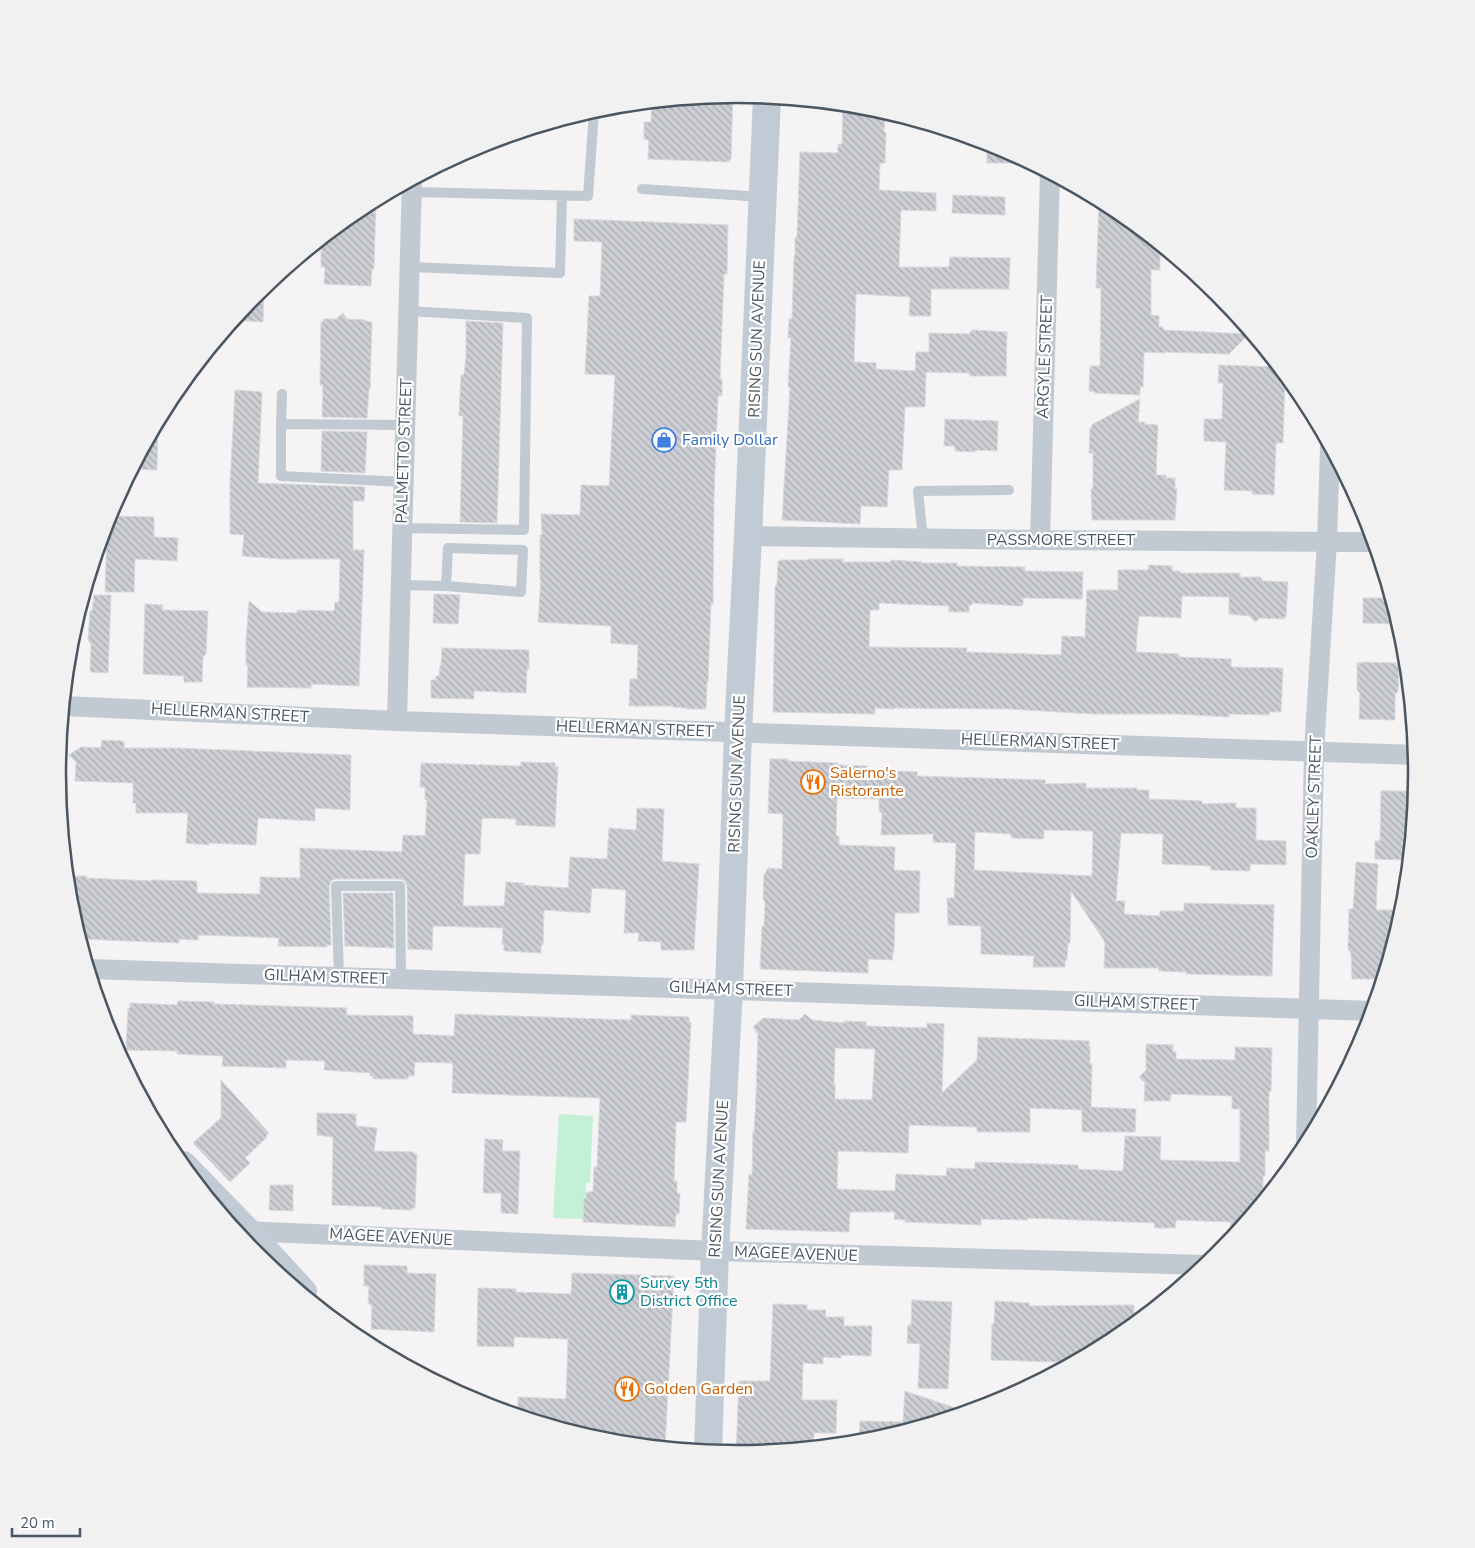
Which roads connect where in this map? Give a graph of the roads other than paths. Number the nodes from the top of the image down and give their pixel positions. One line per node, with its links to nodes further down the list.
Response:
1 (767, 104): 8 (main road, RISING SUN AVENUE)
2 (593, 119): 7 (lane)
3 (1050, 181): 20 (street, ARGYLE STREET)
4 (415, 186): 7 (lane)
5 (412, 188): 9 (street, PALMETTO STREET)
6 (642, 189): 8 (lane)
7 (562, 196): 9 (lane)
8 (763, 198): 18 (main road, RISING SUN AVENUE)
9 (410, 267): 10 (street, PALMETTO STREET)
10 (408, 311): 13 (street, PALMETTO STREET); 17 (lane)
11 (282, 394): 12 (lane)
12 (281, 424): 13 (lane); 15 (lane)
13 (405, 425): 15 (street, PALMETTO STREET)
14 (1330, 458): 21 (street, OAKLEY STREET)
15 (404, 482): 17 (street, PALMETTO STREET)
16 (1009, 490): 19 (lane)
17 (402, 528): 23 (street, PALMETTO STREET)
18 (748, 536): 19 (street, PASSMORE STREET); 27 (main road, RISING SUN AVENUE)
19 (923, 538): 20 (street, PASSMORE STREET)
20 (1040, 540): 21 (street, PASSMORE STREET)
21 (1327, 542): 22 (street, PASSMORE STREET); 28 (street, OAKLEY STREET)
22 (1367, 542)
23 (400, 585): 24 (lane); 26 (street, PALMETTO STREET)
24 (446, 586): 24 (lane)
25 (70, 706): 26 (street, HELLERMAN STREET)
26 (396, 721): 27 (street, HELLERMAN STREET)
27 (738, 732): 28 (street, HELLERMAN STREET); 33 (main road, RISING SUN AVENUE)
28 (1314, 751): 29 (street, HELLERMAN STREET); 34 (street, OAKLEY STREET)
29 (1408, 754)
30 (96, 969): 31 (street, GILHAM STREET)
31 (339, 977): 32 (street, GILHAM STREET); 32 (lane)
32 (401, 979): 33 (street, GILHAM STREET)
33 (729, 989): 34 (street, GILHAM STREET); 38 (main road, RISING SUN AVENUE)
34 (1309, 1009): 35 (street, GILHAM STREET); 36 (street, OAKLEY STREET)
35 (1365, 1011)
36 (1306, 1130)
37 (246, 1231): 38 (street, MAGEE AVENUE)
38 (715, 1252): 39 (street, MAGEE AVENUE); 40 (main road, RISING SUN AVENUE)
39 (1195, 1265)
40 (708, 1444)

